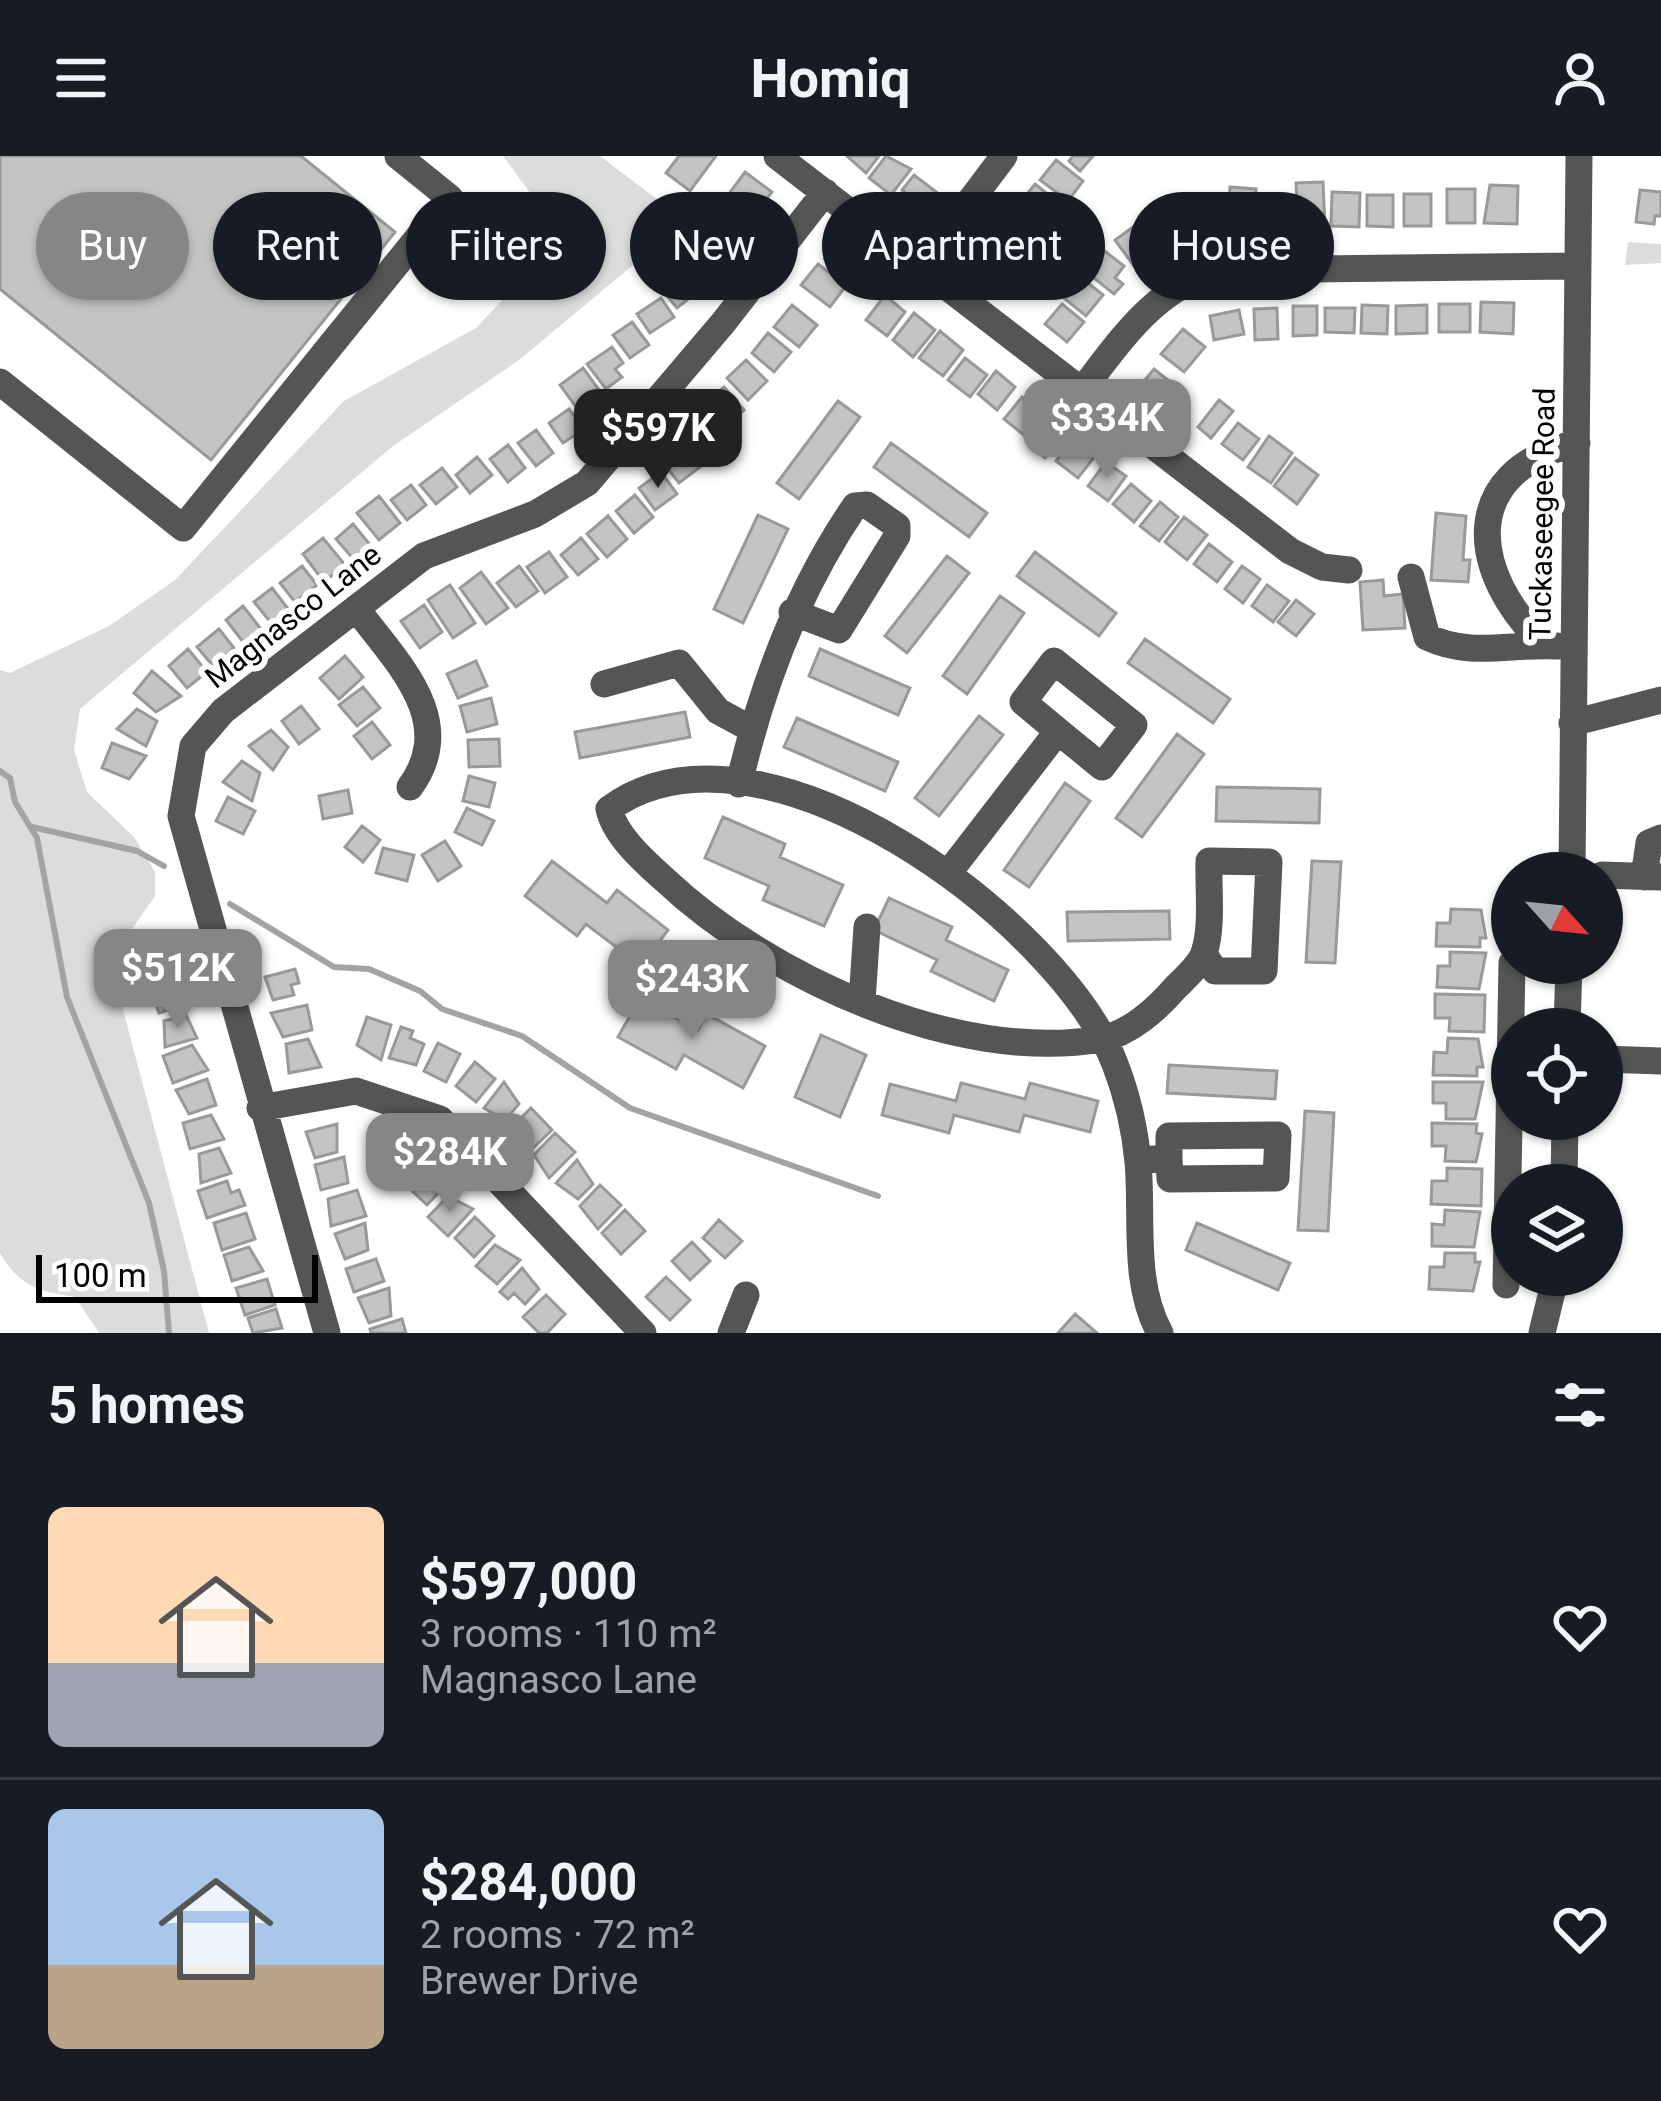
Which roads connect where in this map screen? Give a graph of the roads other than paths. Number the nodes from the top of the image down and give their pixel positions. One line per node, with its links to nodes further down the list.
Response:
1 (398, 156): 9 (street)
2 (778, 156): 5 (street)
3 (1004, 156): 6 (street)
4 (1579, 156): 7 (street, Tuckaseegee Road)
5 (825, 191): 14 (street, Magnasco Lane)
6 (977, 192)
7 (1578, 266): 10 (street); 11 (street, Tuckaseegee Road)
8 (965, 300): 10 (street)
9 (0, 382)
10 (1082, 390): 12 (street)
11 (1576, 442): 16 (street); 17 (street, Tuckaseegee Road)
12 (1349, 570)
13 (1411, 577): 16 (street)
14 (356, 608): 24 (street); 36 (street, Magnasco Lane)
15 (792, 612): 15 (street); 21 (street)
16 (1545, 645): 17 (street)
17 (1574, 646): 20 (street, Tuckaseegee Road)
18 (604, 685): 21 (street)
19 (1661, 700): 20 (street)
20 (1572, 723): 26 (street, Tuckaseegee Road)
21 (753, 730): 23 (street)
22 (1058, 731): 27 (street)
23 (739, 784): 27 (street); 32 (street)
24 (410, 787)
25 (1661, 838): 29 (street)
26 (1572, 852)
27 (950, 871): 33 (street)
28 (1623, 876): 29 (street)
29 (1653, 877)
30 (867, 927): 32 (street)
31 (1204, 955): 33 (street)
32 (862, 1001): 33 (street)
33 (1103, 1039): 38 (street)
34 (1623, 1060): 35 (street)
35 (1661, 1061)
36 (260, 1108): 41 (street, Magnasco Lane); 42 (street)
37 (1169, 1157): 38 (street)
38 (1138, 1161): 44 (street)
39 (746, 1295): 43 (street)
40 (1551, 1296): 45 (street)
41 (328, 1333)
42 (643, 1333)
43 (731, 1333)
44 (1160, 1333)
45 (1542, 1333)

